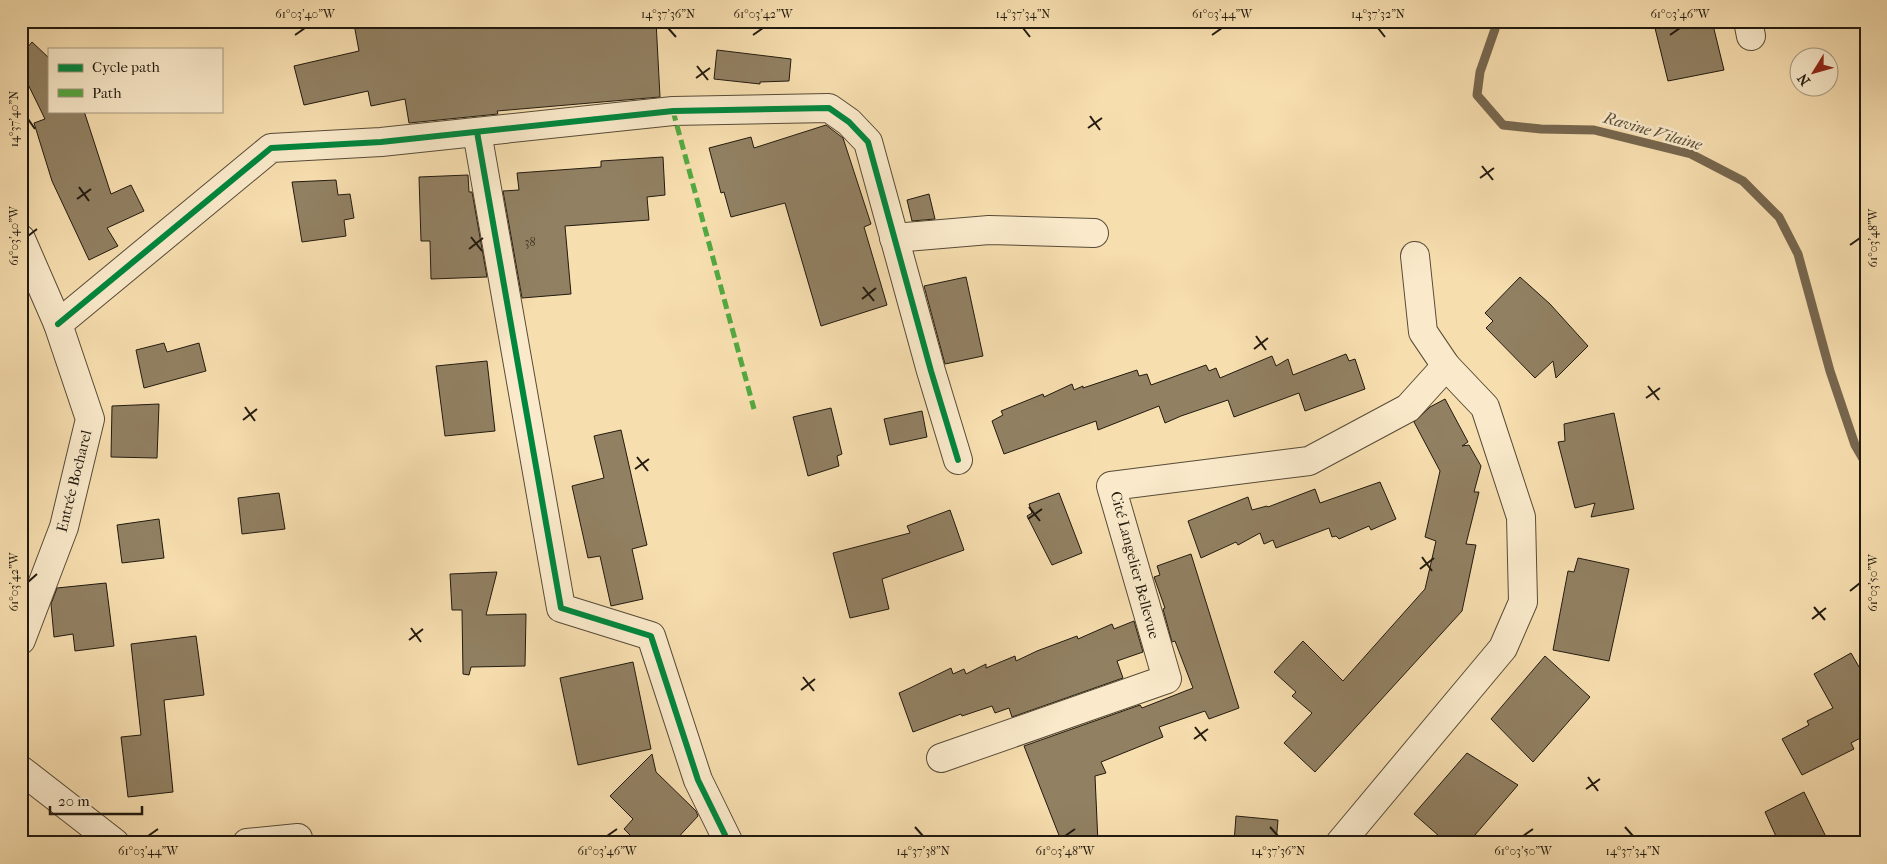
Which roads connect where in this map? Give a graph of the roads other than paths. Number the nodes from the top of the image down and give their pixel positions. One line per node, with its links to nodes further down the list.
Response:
1 (477, 132): 3 (street); 6 (street); 15 (street)
2 (1094, 233): 3 (street)
3 (894, 238): 8 (street)
4 (21, 239): 6 (street, Entrée Bocharel)
5 (1415, 256): 7 (street)
6 (58, 324): 9 (street, Entrée Bocharel)
7 (1446, 366): 10 (street, Cité Langelier Bellevue); 16 (street)
8 (958, 460)
9 (21, 640)
10 (941, 758)
11 (21, 770): 13 (street)
12 (298, 838): 14 (street)
13 (115, 843)
14 (247, 843)
15 (729, 843)
16 (1340, 843)

